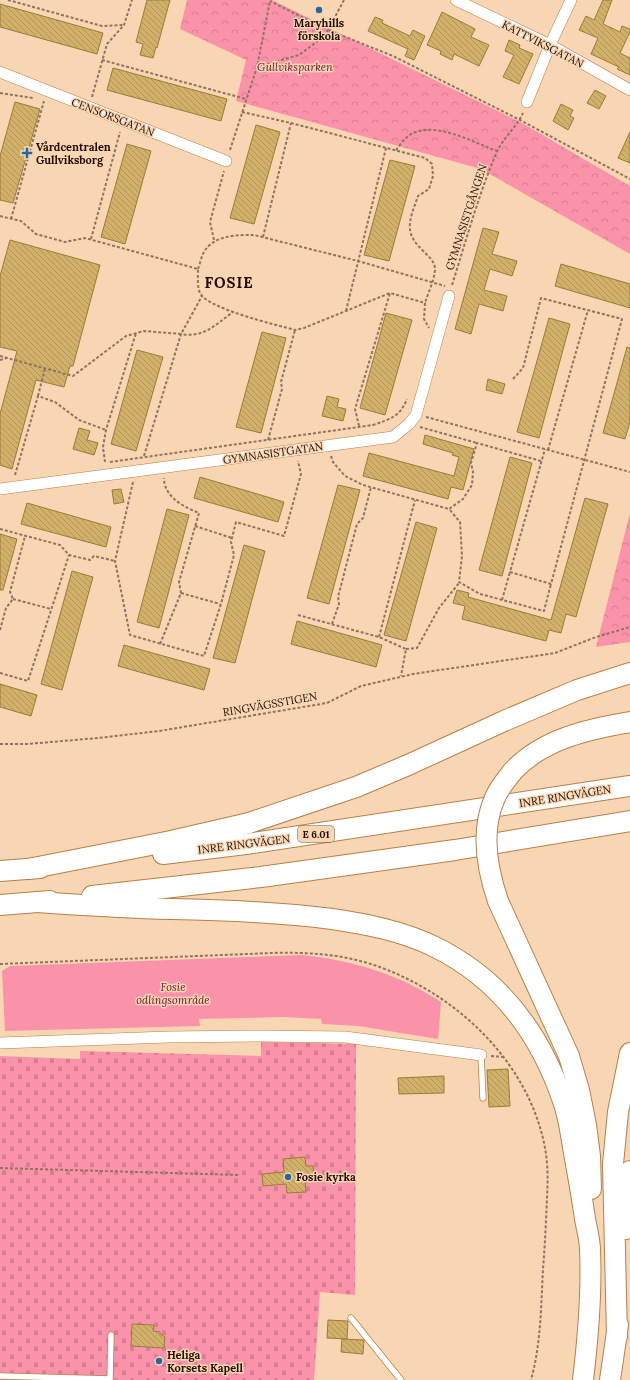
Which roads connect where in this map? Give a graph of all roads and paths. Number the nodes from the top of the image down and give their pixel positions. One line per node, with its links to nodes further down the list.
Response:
1 (9, 0): 7 (path)
2 (132, 0): 7 (path)
3 (270, 0): 8 (path); 11 (path)
4 (344, 0): 8 (path)
5 (456, 0): 9 (street, KATTVIKSGATAN)
6 (571, 0): 9 (street)
7 (124, 25): 10 (path)
8 (328, 30): 11 (path); 21 (path)
9 (550, 45): 13 (street, KATTVIKSGATAN); 18 (street)
10 (102, 60): 16 (path); 19 (path)
11 (257, 67): 16 (path)
12 (0, 72): 19 (street, CENSORSGATAN)
13 (630, 90)
14 (0, 92): 15 (path)
15 (37, 99)
16 (246, 99): 20 (path)
17 (44, 100): 30 (path)
18 (527, 102): 21 (path, GYMNASISTGÅNGEN)
19 (88, 107): 27 (street, CENSORSGATAN)
20 (242, 112): 22 (path); 27 (path)
21 (520, 120): 26 (path, GYMNASISTGÅNGEN); 28 (path)
22 (291, 123): 24 (path); 31 (path)
23 (121, 129): 32 (path)
24 (386, 148): 25 (path); 34 (path)
25 (396, 150): 26 (path); 36 (path)
26 (497, 151): 37 (path, GYMNASISTGÅNGEN)
27 (226, 162): 33 (path)
28 (630, 178)
29 (0, 216): 30 (path)
30 (11, 219): 32 (path)
31 (263, 237): 33 (path); 34 (path)
32 (91, 239): 35 (path)
33 (214, 240): 35 (path)
34 (358, 261): 36 (path); 42 (path)
35 (198, 269): 39 (path)
36 (432, 281): 37 (path); 40 (path)
37 (450, 292): 55 (street)
38 (390, 293): 40 (path); 42 (path); 56 (path)
39 (202, 296): 43 (path); 47 (path)
40 (425, 303): 44 (path)
41 (588, 310): 52 (path); 63 (path); 65 (path)
42 (346, 311): 45 (path)
43 (233, 312): 45 (path); 47 (path)
44 (431, 322)
45 (295, 330): 58 (path)
46 (136, 333): 47 (path); 51 (path); 57 (path)
47 (181, 334): 64 (path)
48 (0, 356): 49 (path)
49 (8, 358): 50 (path); 51 (path)
50 (0, 360)
51 (45, 368): 53 (path)
52 (513, 379)
53 (38, 396): 57 (path); 70 (path)
54 (408, 396): 56 (path)
55 (412, 419): 59 (path); 60 (street, GYMNASISTGATAN); 61 (path)
56 (359, 427): 58 (path)
57 (106, 430): 64 (path)
58 (268, 440): 64 (path)
59 (477, 443): 66 (path); 74 (path)
60 (327, 446): 62 (street, GYMNASISTGATAN); 71 (path)
61 (545, 449): 63 (path); 66 (path)
62 (296, 450): 67 (street, GYMNASISTGATAN); 78 (path)
63 (548, 450): 65 (path)
64 (144, 457)
65 (584, 460): 69 (path); 83 (path)
66 (542, 461): 81 (path)
67 (164, 467): 68 (street, GYMNASISTGATAN); 75 (path)
68 (135, 471): 72 (street, GYMNASISTGATAN); 80 (path)
69 (630, 472)
70 (22, 474)
71 (371, 487): 73 (path); 90 (path)
72 (0, 489)
73 (415, 500): 74 (path); 93 (path)
74 (449, 509): 82 (path)
75 (196, 526): 78 (path); 84 (path)
76 (0, 529): 77 (path)
77 (25, 536): 79 (path); 85 (path)
78 (232, 538): 87 (path)
79 (69, 555): 80 (path); 88 (path)
80 (115, 561): 94 (path)
81 (510, 572): 83 (path); 86 (path)
82 (459, 582): 86 (path); 95 (path)
83 (552, 584): 86 (path)
84 (181, 593): 87 (path); 94 (path)
85 (13, 599): 88 (path); 92 (path)
86 (502, 600)
87 (220, 604): 94 (path)
88 (52, 608): 96 (path)
89 (298, 615): 90 (path)
90 (332, 624): 93 (path)
91 (630, 627): 98 (path, RINGVÄGSSTIGEN)
92 (0, 630)
93 (379, 637): 95 (path)
94 (160, 644)
95 (406, 649): 98 (path)
96 (0, 673)
97 (630, 673): 103 (highway)
98 (401, 677): 100 (path, RINGVÄGSSTIGEN)
99 (630, 722): 117 (highway, bridge)
100 (0, 744)
101 (630, 786): 103 (highway, INRE RINGVÄGEN / E 6.01)
102 (630, 821): 105 (highway)
103 (28, 869): 104 (highway, INRE RINGVÄGEN / E 6.01)
104 (0, 871)
105 (37, 902): 106 (highway); 117 (highway)
106 (0, 905)
107 (5, 963): 108 (path); 109 (path); 123 (path)
108 (0, 964)
109 (0, 968)
110 (0, 1043): 112 (street)
111 (630, 1053): 120 (highway)
112 (481, 1055): 113 (lane)
113 (483, 1098)
114 (0, 1168): 116 (path)
115 (630, 1171): 120 (highway)
116 (240, 1175)
117 (590, 1249): 124 (highway)
118 (351, 1318): 122 (lane)
119 (111, 1334): 121 (lane)
120 (617, 1337): 125 (highway)
121 (0, 1376)
122 (401, 1380)
123 (531, 1380)
124 (583, 1380)
125 (610, 1380)

